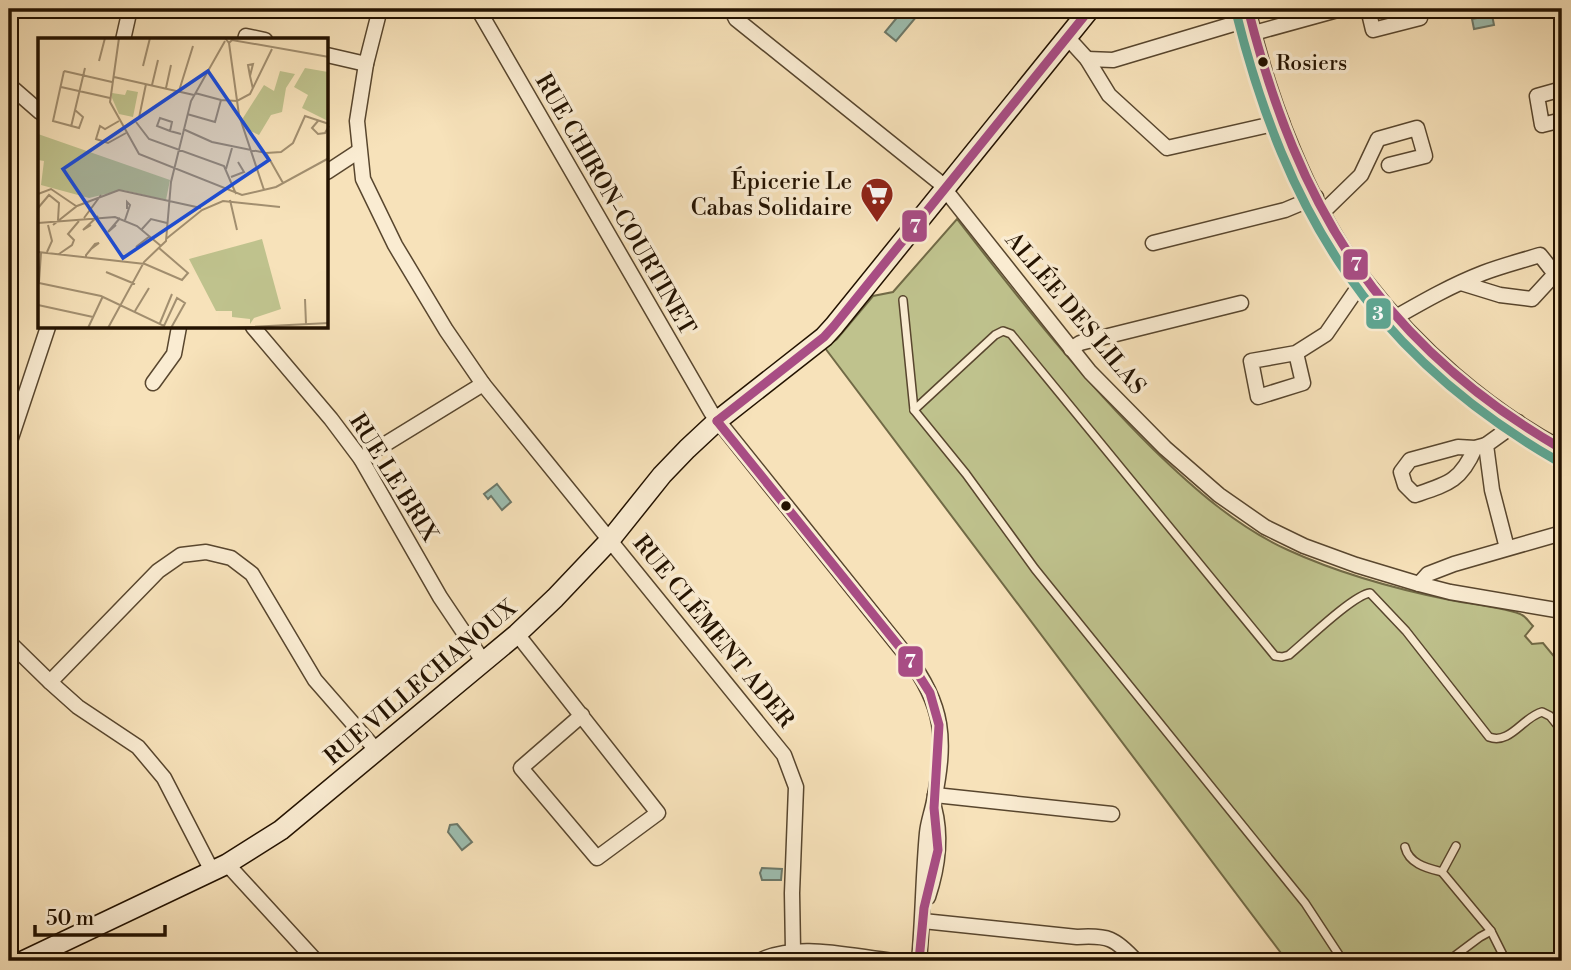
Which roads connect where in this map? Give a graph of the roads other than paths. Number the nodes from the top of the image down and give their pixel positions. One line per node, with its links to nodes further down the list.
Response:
1 (130, 9): 11 (street)
2 (380, 9): 14 (street, RUE CLÉMENT ADER)
3 (478, 9): 40 (street, RUE CHIRON-COURTINET)
4 (731, 9): 23 (street, ALLÉE DES LILAS)
5 (1090, 9): 10 (street, RUE VILLECHANOUX)
6 (1341, 9): 9 (street)
7 (1368, 9): 8 (street)
8 (1419, 9)
9 (1251, 20): 13 (street); 19 (street)
10 (1067, 37): 13 (street); 23 (street, RUE VILLECHANOUX)
11 (123, 38)
12 (329, 55): 14 (street)
13 (1087, 59): 19 (street)
14 (366, 64): 20 (street, RUE CLÉMENT ADER)
15 (9, 85): 17 (street)
16 (1562, 89): 18 (street)
17 (38, 110)
18 (1562, 120)
19 (1282, 122): 24 (street)
20 (359, 151): 22 (street); 38 (street, RUE CLÉMENT ADER)
21 (1389, 165): 25 (street)
22 (329, 171)
23 (946, 189): 35 (street, ALLÉE DES LILAS); 40 (street, RUE VILLECHANOUX)
24 (1316, 197): 25 (street); 26 (street)
25 (1323, 212): 27 (street)
26 (1153, 243)
27 (1364, 279): 31 (street); 36 (street)
28 (1461, 283): 28 (street); 31 (street)
29 (903, 300): 39 (lane)
30 (1241, 303): 35 (street)
31 (1396, 317): 41 (street)
32 (47, 329): 43 (street)
33 (179, 329): 37 (street)
34 (255, 329): 46 (street, RUE LE BRIX)
35 (1070, 349): 50 (street, ALLÉE DES LILAS)
36 (1297, 353)
37 (153, 383)
38 (483, 384): 46 (street); 48 (street, RUE CLÉMENT ADER)
39 (914, 410): 57 (lane); 74 (lane)
40 (718, 421): 48 (street, RUE VILLECHANOUX); 59 (street, RUE CHIRON-COURTINET)
41 (1518, 422): 44 (street); 45 (street)
42 (1562, 433): 44 (street)
43 (9, 444)
44 (1556, 445)
45 (1480, 446): 45 (street); 49 (street)
46 (361, 459): 54 (street, RUE LE BRIX)
47 (1562, 533): 49 (street)
48 (610, 540): 52 (street, RUE VILLECHANOUX); 67 (street, RUE CLÉMENT ADER)
49 (1507, 548): 50 (street)
50 (1419, 584): 51 (street, ALLÉE DES LILAS)
51 (1562, 611)
52 (517, 634): 54 (street, RUE VILLECHANOUX); 56 (street)
53 (9, 642): 55 (street)
54 (483, 661): 58 (street, RUE VILLECHANOUX)
55 (50, 682): 58 (street); 63 (street)
56 (582, 715): 56 (street)
57 (1562, 731)
58 (377, 751): 63 (street, RUE VILLECHANOUX)
59 (934, 800): 60 (street); 65 (street, RUE CHIRON-COURTINET)
60 (1112, 814)
61 (1456, 846): 64 (lane)
62 (1405, 848): 64 (lane)
63 (219, 867): 68 (street, RUE VILLECHANOUX); 69 (street)
64 (1442, 872): 66 (lane)
65 (924, 914): 72 (street, RUE CHIRON-COURTINET); 73 (street)
66 (1491, 931): 75 (lane); 76 (lane)
67 (793, 950): 70 (street); 71 (street)
68 (23, 961)
69 (316, 961)
70 (759, 961)
71 (895, 961)
72 (919, 961)
73 (1136, 961)
74 (1343, 961)
75 (1448, 961)
76 (1506, 961)

